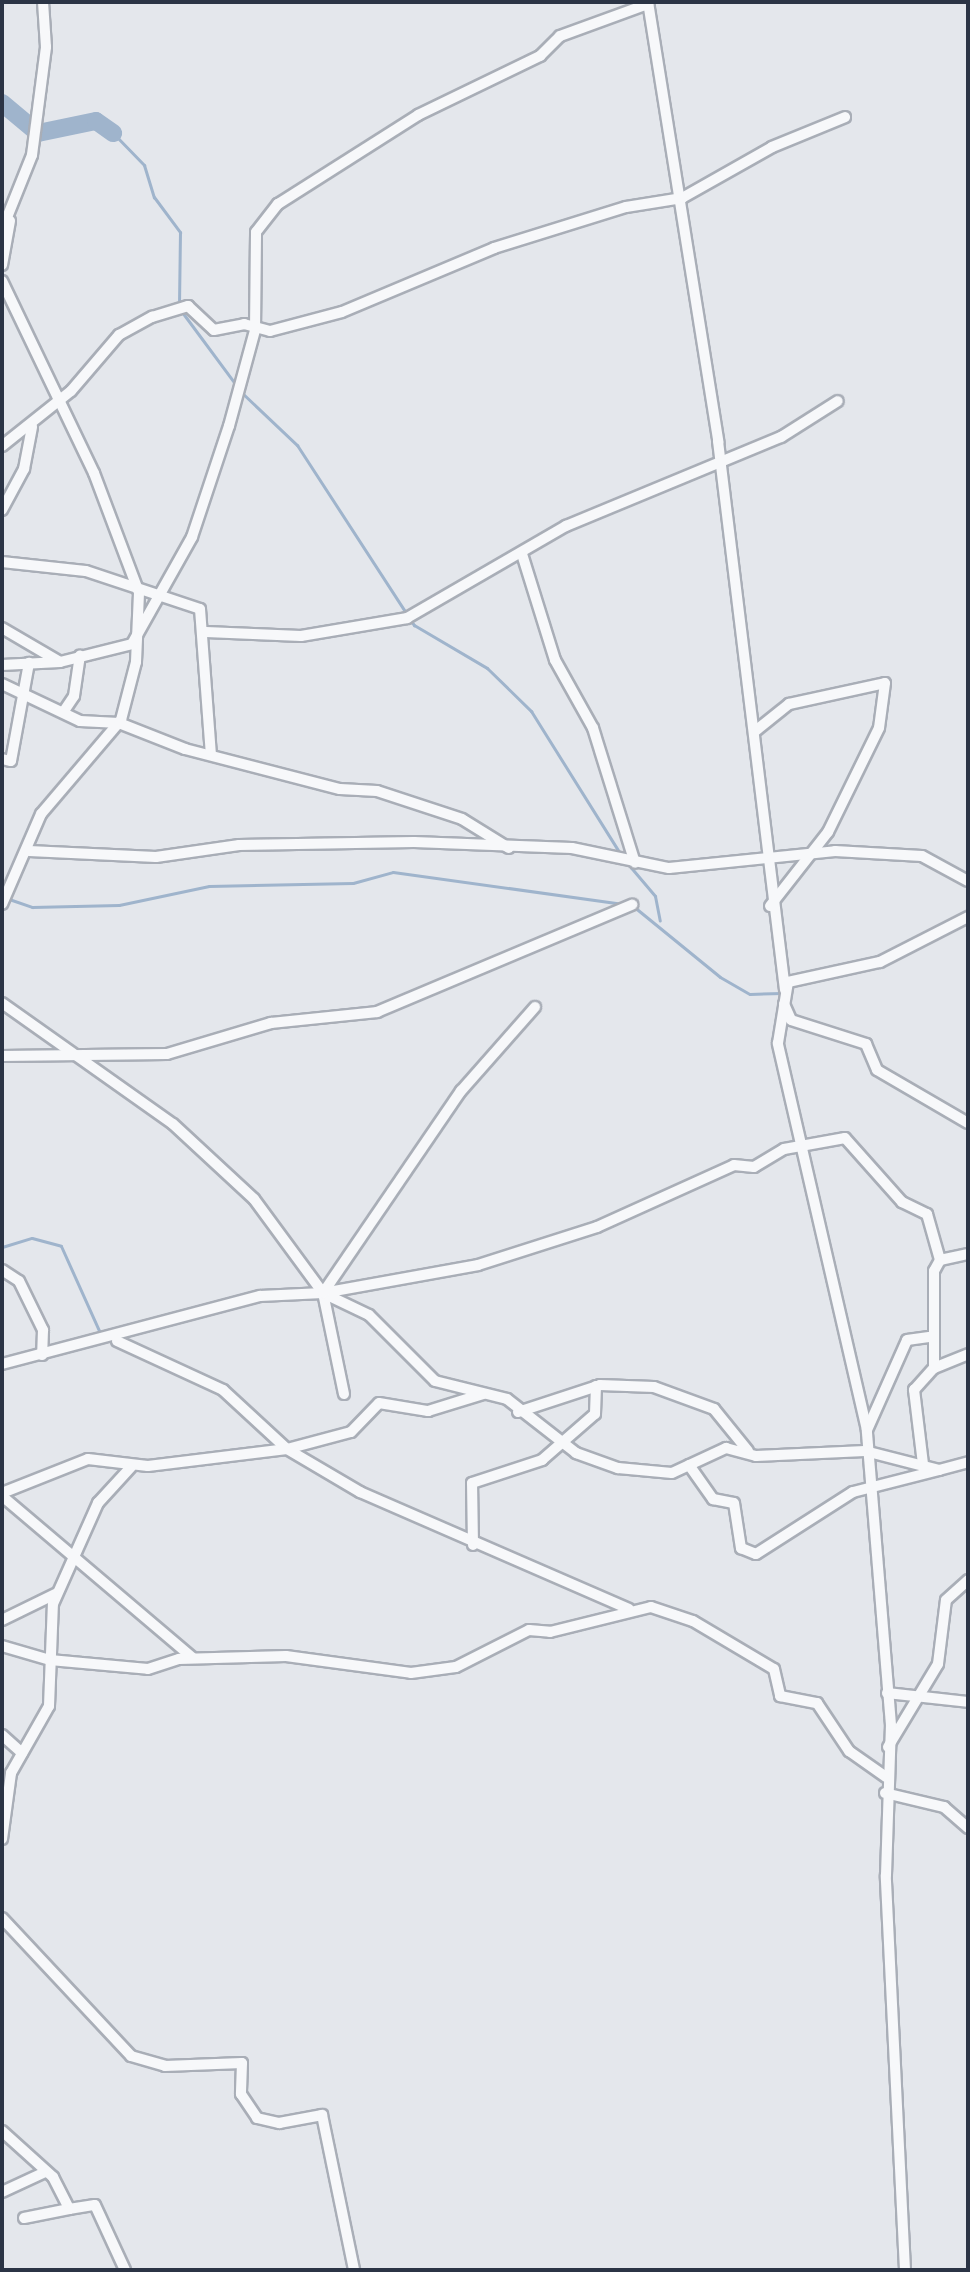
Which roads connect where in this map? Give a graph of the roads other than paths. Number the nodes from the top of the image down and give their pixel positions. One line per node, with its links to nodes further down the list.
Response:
1 (43, 2): 5 (street)
2 (648, 3): 4 (street); 9 (street)
3 (845, 117): 4 (street)
4 (675, 199): 9 (street); 14 (street)
5 (10, 221): 6 (street); 7 (street)
6 (2, 230)
7 (2, 265)
8 (2, 281): 10 (street)
9 (255, 330): 10 (street); 19 (street)
10 (54, 398): 12 (street); 18 (street)
11 (838, 401): 14 (street)
12 (32, 427): 13 (street); 15 (street)
13 (2, 446)
14 (721, 460): 16 (street); 31 (street)
15 (2, 510)
16 (522, 554): 22 (street); 38 (street)
17 (2, 562): 18 (street)
18 (137, 588): 19 (street); 21 (street)
19 (161, 593): 21 (street); 22 (street)
20 (2, 628): 24 (street)
21 (139, 629): 23 (street); 30 (street)
22 (206, 632): 32 (street)
23 (80, 655): 24 (street); 29 (street)
24 (60, 662): 25 (street)
25 (29, 663): 26 (street); 28 (street)
26 (2, 665)
27 (2, 684): 28 (street)
28 (23, 691): 29 (street); 33 (street)
29 (64, 711): 30 (street)
30 (119, 723): 32 (street); 35 (street)
31 (754, 732): 36 (street); 37 (street)
32 (211, 754): 34 (street)
33 (2, 759)
34 (509, 848): 35 (street); 38 (street)
35 (29, 851): 40 (street)
36 (815, 853): 37 (street); 39 (street); 42 (street)
37 (766, 860): 38 (street); 42 (street)
38 (635, 863)
39 (968, 881)
40 (2, 904)
41 (632, 905): 48 (street)
42 (770, 906): 44 (street)
43 (968, 917): 44 (street)
44 (784, 997): 49 (street); 50 (street)
45 (2, 1003): 48 (street)
46 (535, 1007): 54 (street)
47 (2, 1056): 48 (street)
48 (88, 1058): 54 (street)
49 (968, 1123)
50 (800, 1150): 52 (street); 54 (street); 65 (street)
51 (968, 1254): 52 (street)
52 (940, 1260): 55 (street)
53 (2, 1270): 58 (street)
54 (323, 1293): 56 (street); 62 (street); 63 (street)
55 (929, 1337): 60 (street); 65 (street)
56 (111, 1340): 58 (street); 67 (street)
57 (968, 1354): 60 (street)
58 (42, 1355): 59 (street)
59 (2, 1364)
60 (934, 1368): 71 (street)
61 (596, 1386): 64 (street); 66 (street); 68 (street)
62 (485, 1393): 64 (street); 67 (street)
63 (344, 1394)
64 (518, 1412): 66 (street)
65 (867, 1430): 69 (street)
66 (561, 1437): 72 (street); 77 (street)
67 (287, 1449): 73 (street); 77 (street)
68 (748, 1451): 69 (street); 72 (street)
69 (865, 1451): 71 (street); 75 (street)
70 (968, 1462): 74 (street)
71 (923, 1464): 74 (street)
72 (689, 1465): 75 (street)
73 (133, 1466): 76 (street); 78 (street)
74 (939, 1470): 75 (street)
75 (870, 1487): 86 (street)
76 (2, 1494): 78 (street)
77 (473, 1545): 81 (street)
78 (73, 1562): 80 (street); 84 (street)
79 (968, 1580): 87 (street)
80 (57, 1593): 82 (street); 85 (street)
81 (634, 1610): 84 (street); 93 (street)
82 (2, 1620)
83 (2, 1646): 85 (street)
84 (193, 1658): 85 (street)
85 (50, 1660): 91 (street)
86 (887, 1693): 87 (street); 90 (street)
87 (917, 1696): 88 (street); 90 (street)
88 (968, 1702)
89 (2, 1735): 91 (street)
90 (886, 1749): 93 (street)
91 (22, 1753): 92 (street)
92 (6, 1772): 96 (street)
93 (886, 1777): 94 (street)
94 (885, 1793): 95 (street); 105 (street)
95 (968, 1828)
96 (2, 1839)
97 (2, 1918): 104 (street)
98 (2, 2131): 99 (street)
99 (45, 2172): 100 (street); 101 (street)
100 (2, 2192)
101 (69, 2209): 102 (street); 103 (street)
102 (24, 2218)
103 (125, 2270)
104 (354, 2270)
105 (905, 2270)

